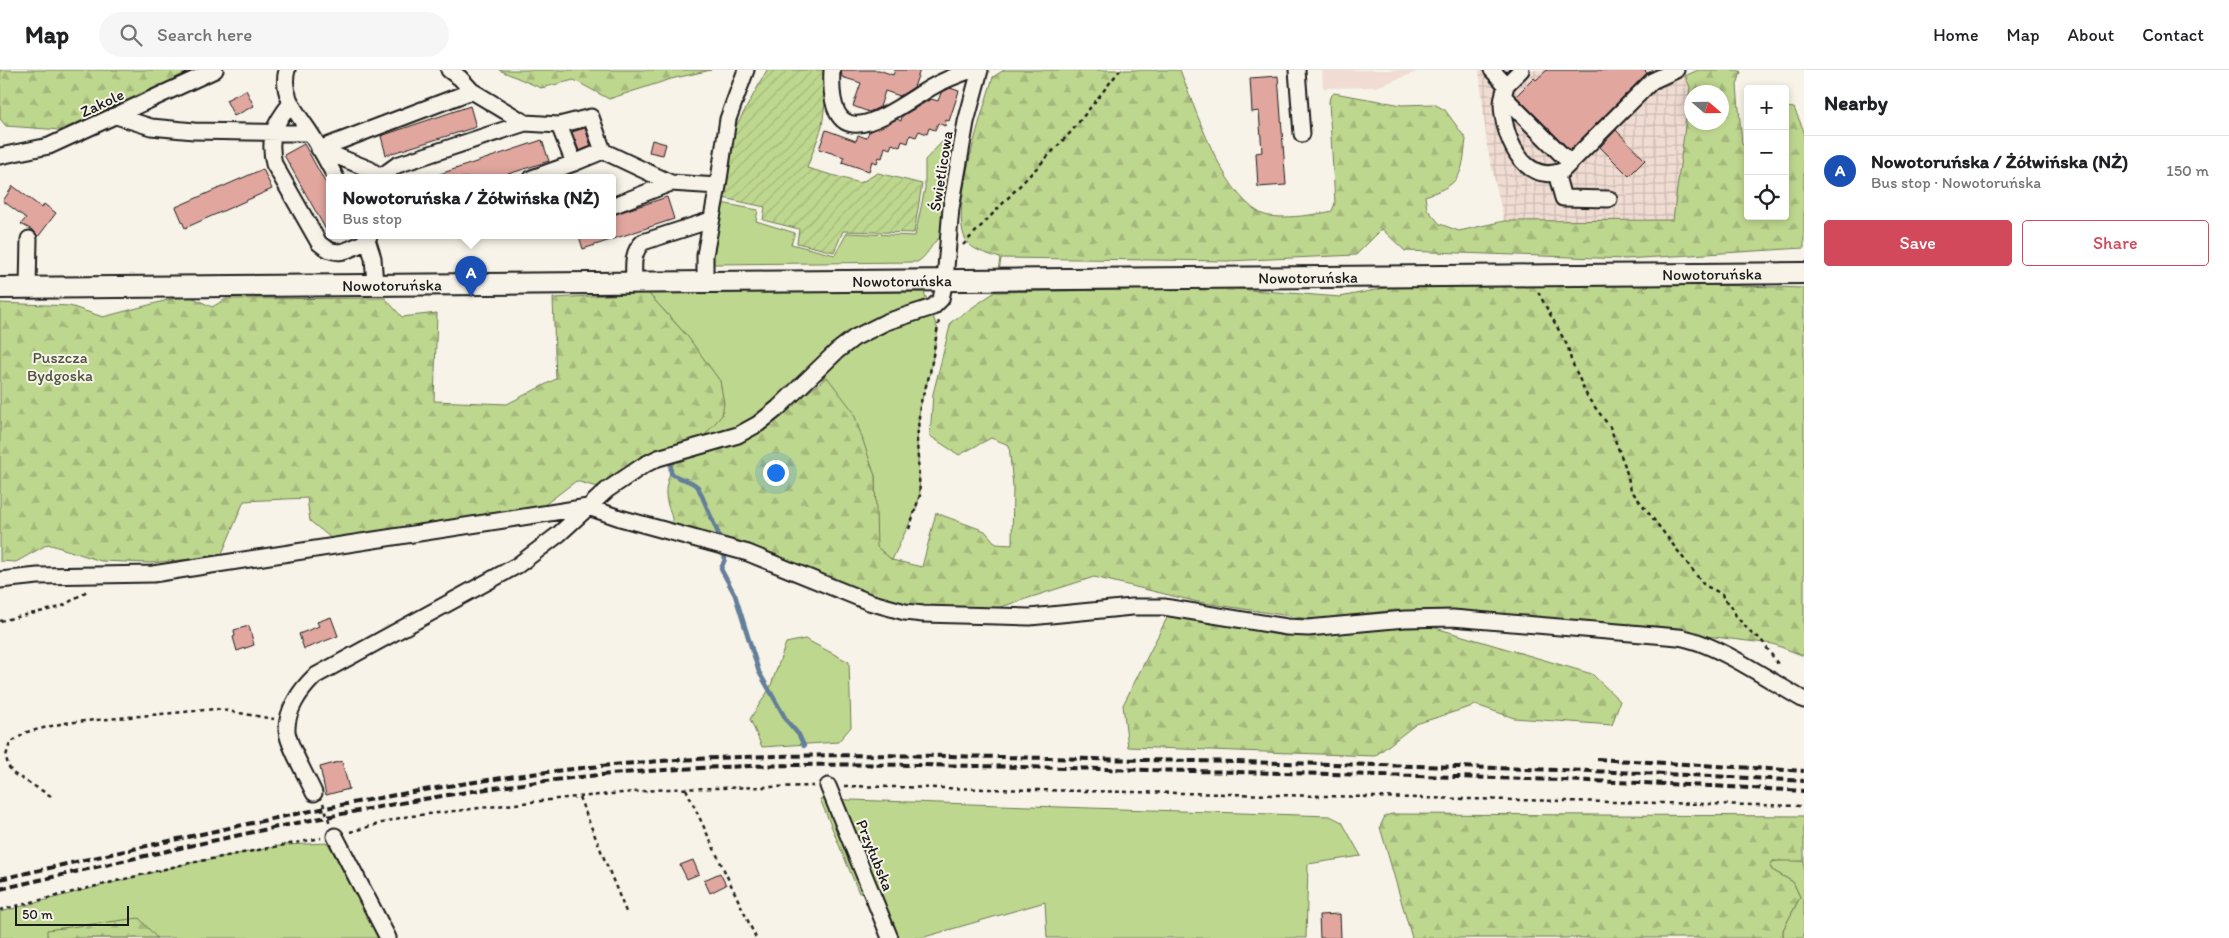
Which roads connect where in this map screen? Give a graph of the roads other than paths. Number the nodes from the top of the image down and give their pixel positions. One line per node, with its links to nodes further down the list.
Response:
1 (215, 70): 15 (street, Zakole)
2 (288, 70): 14 (street)
3 (449, 70): 13 (street)
4 (746, 70): 32 (street)
5 (832, 70): 6 (street)
6 (972, 70)
7 (980, 70): 45 (street, Świetlicowa)
8 (1297, 70): 20 (street)
9 (1492, 70): 12 (street)
10 (1521, 70): 12 (street)
11 (1676, 70): 25 (street)
12 (1505, 90): 25 (street); 26 (street)
13 (472, 91): 16 (street); 21 (street)
14 (291, 103): 18 (street); 19 (street)
15 (116, 116): 18 (street); 23 (street, Zakole)
16 (525, 123): 17 (street); 29 (street)
17 (559, 126): 22 (street); 24 (street)
18 (273, 132): 19 (street); 37 (street)
19 (310, 133): 21 (street)
20 (1302, 134)
21 (319, 149): 27 (street); 28 (street)
22 (603, 151): 24 (street); 31 (street)
23 (0, 156)
24 (574, 163): 30 (street)
25 (1570, 163): 26 (street)
26 (1556, 173): 33 (street)
27 (334, 174)
28 (375, 174)
29 (384, 174)
30 (543, 174)
31 (671, 183): 32 (street); 34 (street)
32 (718, 186): 35 (street)
33 (1609, 199)
34 (616, 204)
35 (711, 220): 40 (street); 41 (street)
36 (29, 239): 44 (street)
37 (364, 239)
38 (368, 239): 42 (street)
39 (1804, 273): 45 (main road, Nowotoruńska)
40 (705, 281): 41 (main road, Nowotoruńska); 45 (main road, Nowotoruńska)
41 (634, 282): 42 (main road, Nowotoruńska)
42 (375, 284): 44 (main road, Nowotoruńska)
43 (0, 288): 44 (main road, Nowotoruńska)
44 (28, 288)
45 (943, 289): 46 (street)
46 (588, 507): 47 (street); 48 (street); 50 (street)
47 (0, 580)
48 (1804, 700)
49 (828, 786): 53 (street, Przyłubska)
50 (314, 793)
51 (335, 836): 52 (street)
52 (388, 938)
53 (890, 938)

